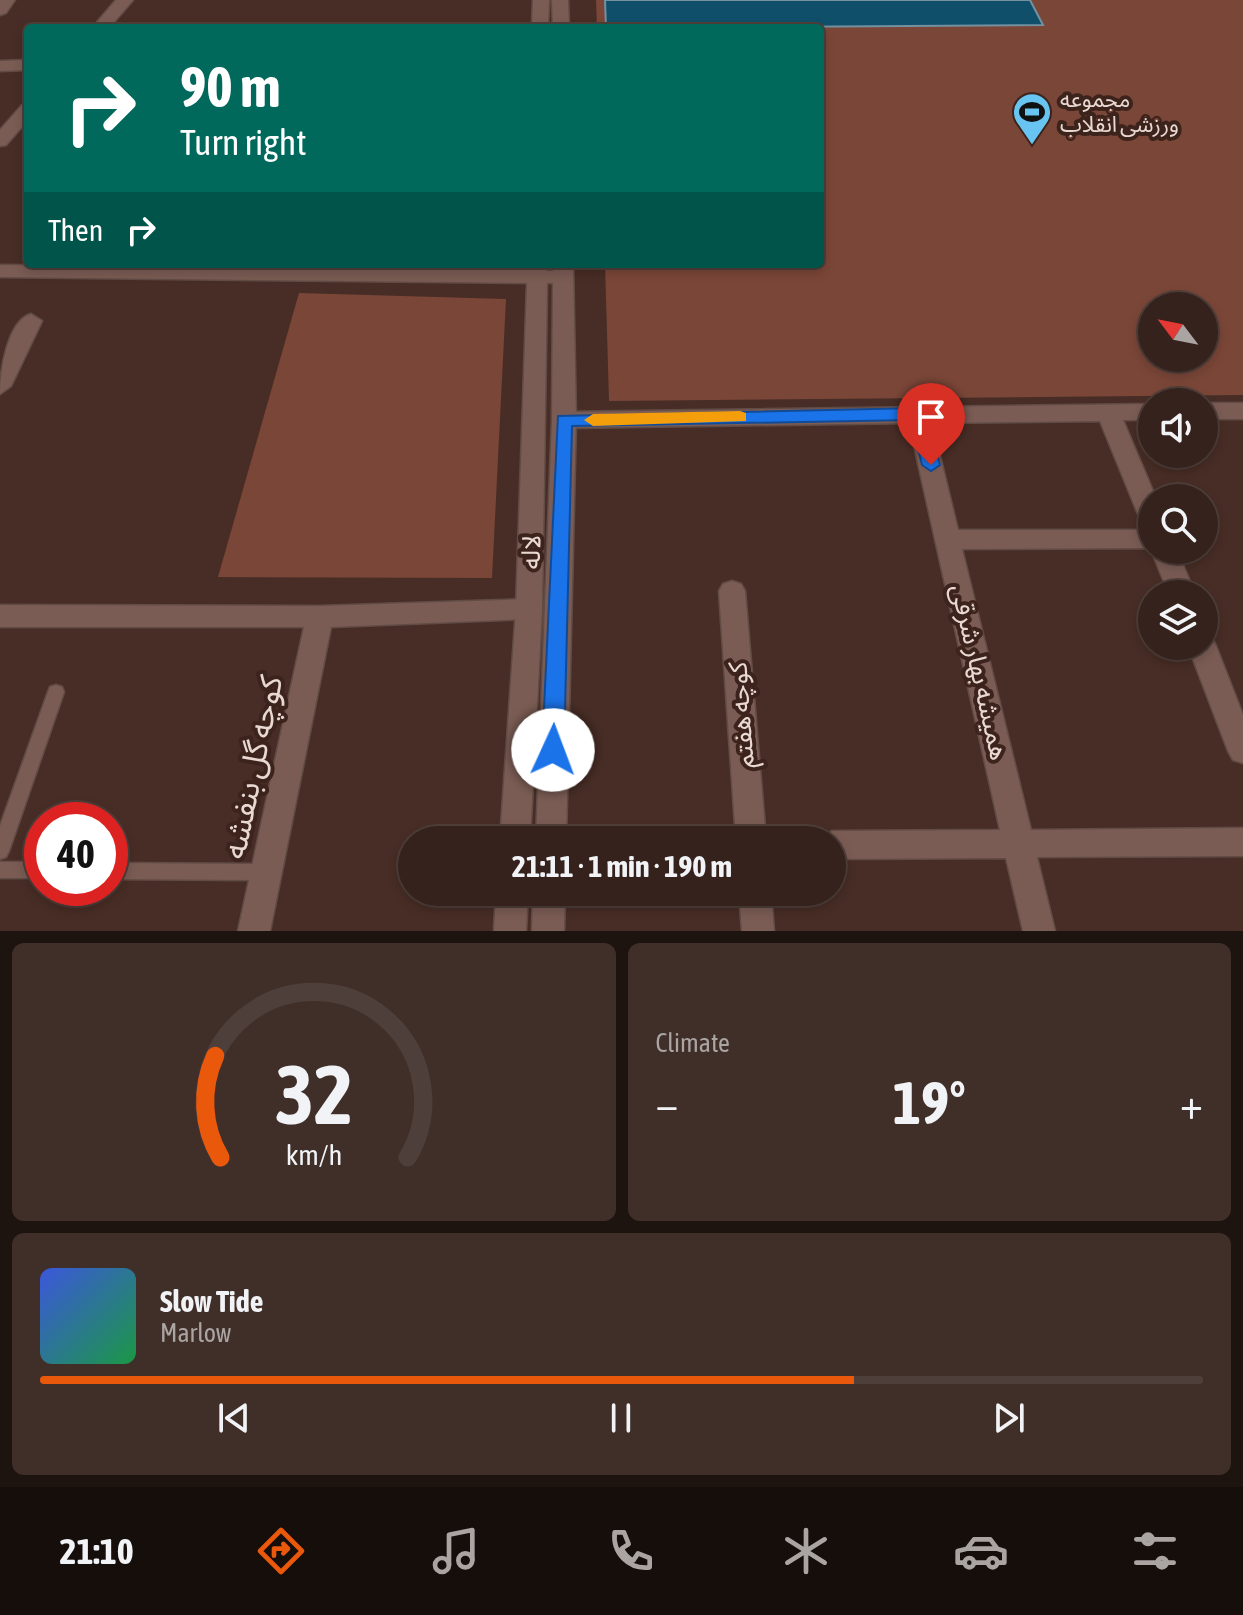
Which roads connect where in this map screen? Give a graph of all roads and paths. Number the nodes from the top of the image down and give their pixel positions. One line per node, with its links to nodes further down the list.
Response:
1 (7, 0): 5 (street)
2 (125, 0): 6 (street)
3 (541, 0): 7 (street)
4 (560, 0): 8 (street)
5 (0, 10)
6 (104, 24)
7 (540, 24)
8 (561, 24)
9 (24, 65): 10 (street)
10 (0, 66)
11 (24, 114): 12 (street)
12 (0, 141)
13 (0, 271): 14 (street)
14 (537, 271): 15 (street); 29 (street, لاله)
15 (563, 271): 24 (street, لاله)
16 (31, 321): 17 (street)
17 (10, 347): 18 (street)
18 (0, 386)
19 (1218, 411): 20 (street)
20 (1243, 411)
21 (1108, 412): 22 (street); 23 (street); 25 (street)
22 (1138, 412)
23 (918, 414): 24 (street); 27 (street, همیشه بهار شرقی)
24 (564, 420): 36 (street, لاله)
25 (1138, 485)
26 (1138, 539): 27 (street)
27 (949, 540): 39 (street, همیشه بهار شرقی)
28 (732, 591): 37 (street, کوچه هفتم)
29 (529, 609): 31 (street); 35 (street, لاله)
30 (0, 616): 31 (street)
31 (320, 617): 45 (street, کوچه گل بنفشه)
32 (1207, 660): 34 (street)
33 (56, 692): 41 (lane)
34 (1243, 751)
35 (516, 826)
36 (551, 826)
37 (750, 826)
38 (1243, 842): 39 (street)
39 (1019, 843): 40 (street); 53 (street, همیشه بهار شرقی)
40 (846, 845)
41 (0, 851)
42 (0, 870): 43 (lane)
43 (24, 870)
44 (128, 871): 45 (lane)
45 (266, 872): 49 (street, کوچه گل بنفشه)
46 (511, 906): 50 (street)
47 (549, 906): 51 (street)
48 (756, 906): 52 (street)
49 (254, 931)
50 (510, 931)
51 (548, 931)
52 (758, 931)
53 (1039, 931)

